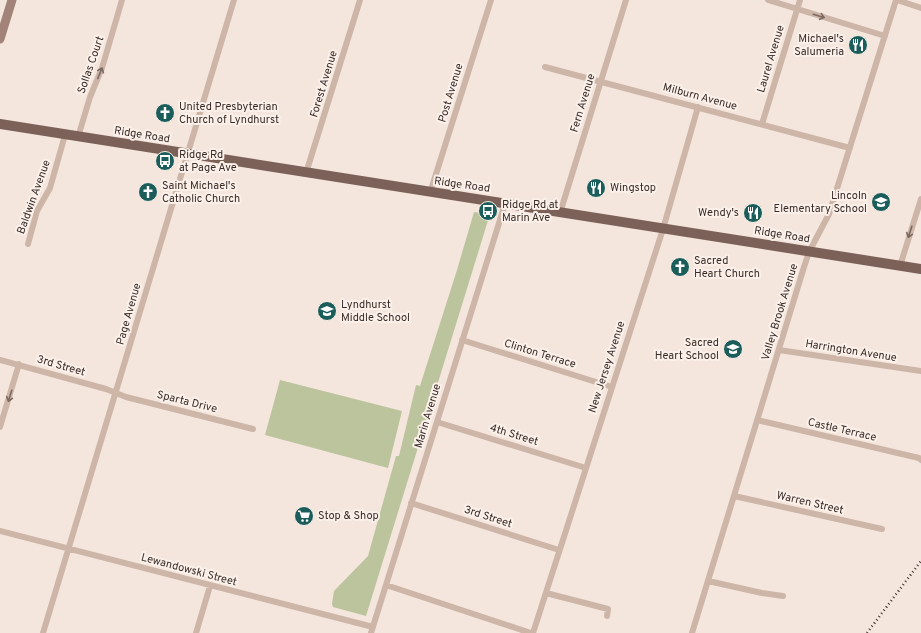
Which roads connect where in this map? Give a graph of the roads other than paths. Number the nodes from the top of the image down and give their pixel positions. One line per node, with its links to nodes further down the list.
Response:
1 (12, 0): 13 (main road)
2 (122, 0): 20 (street, Sollas Court, one-way to 2)
3 (234, 0): 22 (street, Page Avenue)
4 (360, 0): 23 (street, Forest Avenue)
5 (491, 0): 24 (street, Post Avenue)
6 (626, 0): 15 (street, Fern Avenue)
7 (768, 0): 11 (street)
8 (800, 0): 11 (street, Laurel Avenue)
9 (897, 0): 10 (street); 12 (street, Valley Brook Avenue)
10 (921, 8)
11 (797, 9): 12 (street, one-way to 12); 18 (street, Laurel Avenue)
12 (885, 36): 21 (street, Valley Brook Avenue)
13 (0, 39)
14 (545, 66): 15 (street, Milburn Avenue)
15 (601, 81): 16 (street, Milburn Avenue); 27 (street, Fern Avenue)
16 (698, 107): 18 (street, Milburn Avenue); 28 (street, New Jersey Avenue)
17 (0, 124): 19 (main road, Ridge Road)
18 (762, 124): 21 (street, Milburn Avenue)
19 (65, 135): 20 (main road, Ridge Road); 29 (street, Baldwin Avenue)
20 (78, 137): 22 (main road, Ridge Road)
21 (850, 148): 30 (street, Valley Brook Avenue)
22 (187, 154): 23 (main road, Ridge Road); 39 (street, Page Avenue)
23 (306, 173): 24 (main road, Ridge Road)
24 (430, 193): 26 (main road, Ridge Road)
25 (921, 199): 31 (street, one-way to 31)
26 (505, 204): 27 (main road, Ridge Road); 33 (street, Marin Avenue)
27 (560, 213): 28 (main road, Ridge Road)
28 (662, 229): 30 (main road, Ridge Road); 38 (street, New Jersey Avenue)
29 (28, 244)
30 (809, 252): 31 (main road, Ridge Road); 34 (street, Valley Brook Avenue)
31 (900, 266): 32 (main road, Ridge Road)
32 (921, 269)
33 (462, 340): 38 (street, Clinton Terrace); 41 (street, Marin Avenue)
34 (779, 350): 37 (street, Harrington Avenue); 40 (street, Valley Brook Avenue)
35 (0, 360): 36 (street, 3rd Street)
36 (19, 364): 39 (street, 3rd Street); 42 (street, one-way to 42)
37 (921, 371)
38 (612, 387): 45 (street, New Jersey Avenue)
39 (116, 392): 43 (street, Sparta Drive); 50 (street, Page Avenue)
40 (757, 420): 44 (street, Castle Terrace); 46 (street, Valley Brook Avenue)
41 (437, 422): 45 (street, 4th Street); 47 (street, Marin Avenue)
42 (0, 427)
43 (253, 429)
44 (920, 457)
45 (586, 468): 51 (street, New Jersey Avenue)
46 (734, 496): 48 (street, Warren Street); 52 (street, Valley Brook Avenue)
47 (411, 503): 51 (street, 3rd Street); 54 (street, Marin Avenue)
48 (882, 529)
49 (0, 531): 50 (street, Lewandowski Street)
50 (68, 548): 53 (street, Lewandowski Street); 59 (street, Page Avenue)
51 (560, 550): 55 (street, New Jersey Avenue)
52 (708, 581): 56 (street); 62 (street, Valley Brook Avenue)
53 (210, 586): 58 (street, Lewandowski Street); 60 (street)
54 (386, 586): 58 (street, Marin Avenue); 61 (street)
55 (546, 593): 57 (street); 61 (street, New Jersey Avenue)
56 (783, 596)
57 (606, 616)
58 (372, 630)
59 (43, 633)
60 (196, 633)
61 (532, 633)
62 (692, 633)

